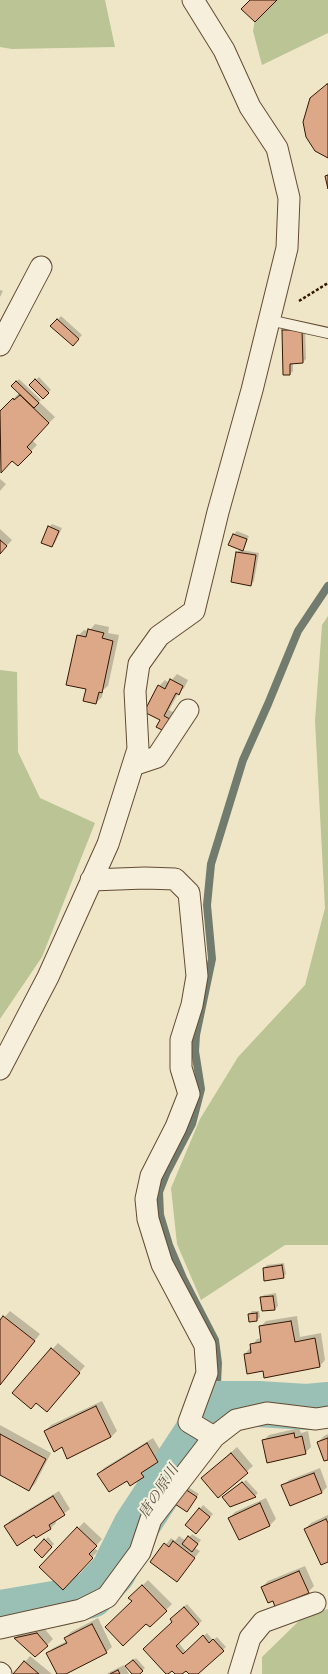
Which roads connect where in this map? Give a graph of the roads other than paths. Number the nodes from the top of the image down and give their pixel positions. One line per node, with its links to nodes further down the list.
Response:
1 (193, 0): 3 (street)
2 (41, 267): 5 (street)
3 (269, 320): 4 (lane); 7 (street)
4 (328, 333)
5 (0, 345)
6 (188, 710): 7 (street)
7 (133, 765): 8 (street)
8 (91, 880): 9 (street); 11 (street)
9 (0, 1069)
10 (328, 1417): 11 (street)
11 (214, 1437): 13 (street)
12 (315, 1603): 14 (street)
13 (0, 1628)
14 (240, 1674)

